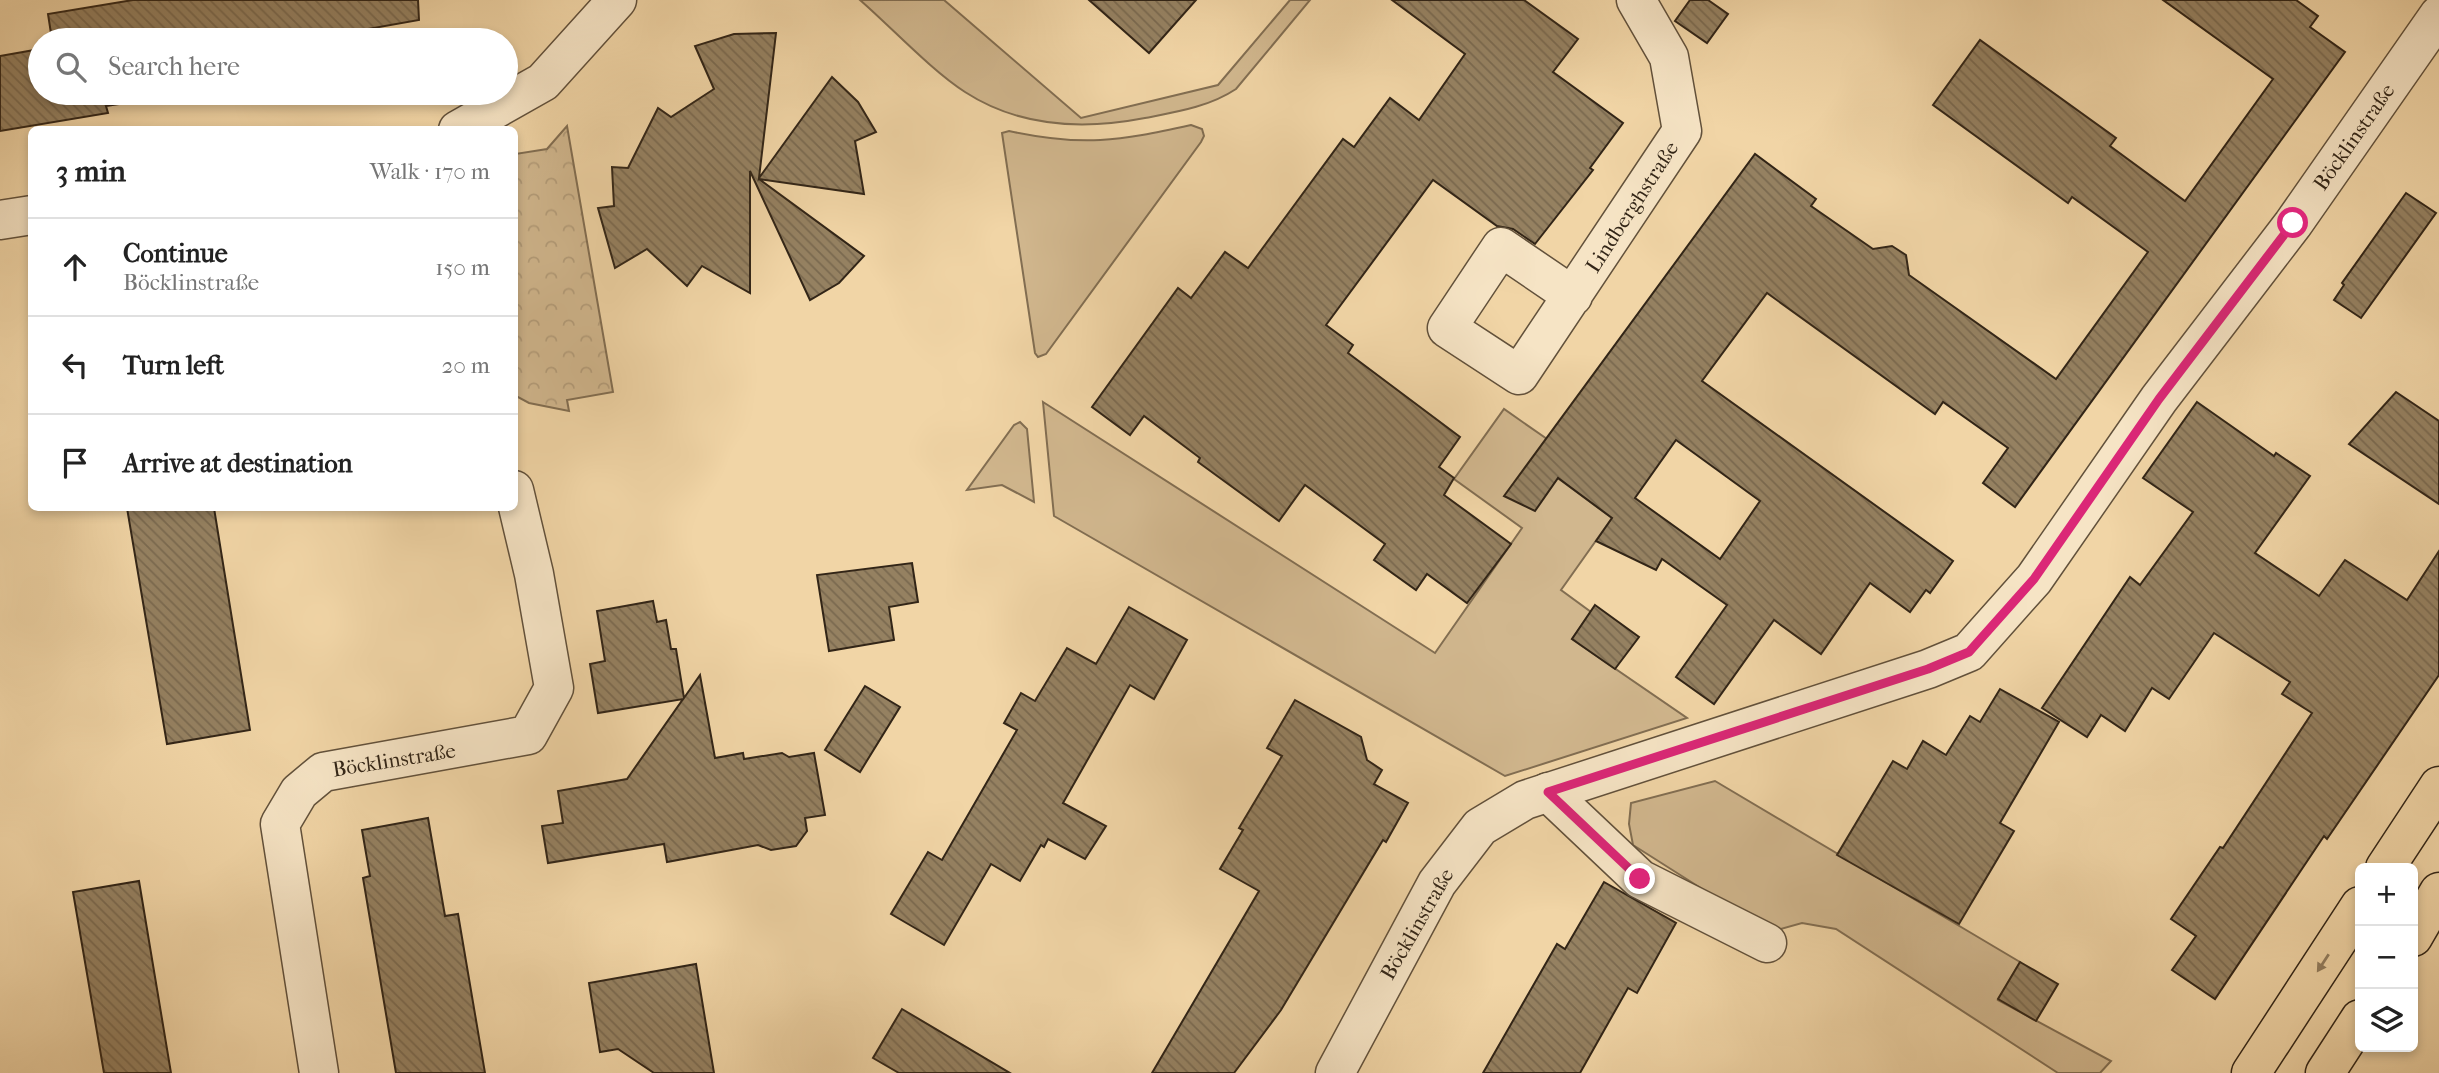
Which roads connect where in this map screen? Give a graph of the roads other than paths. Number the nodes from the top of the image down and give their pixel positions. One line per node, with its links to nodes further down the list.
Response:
1 (617, 0): 4 (street)
2 (1636, 0): 9 (street, Lindberghstraße)
3 (2439, 15): 12 (street, Böcklinstraße)
4 (518, 97)
5 (503, 105): 6 (street)
6 (465, 126)
7 (28, 216): 8 (street)
8 (0, 220)
9 (1573, 296)
10 (518, 507): 18 (street, Böcklinstraße)
11 (2439, 786): 13 (main road)
12 (1548, 792): 16 (street); 19 (street, Böcklinstraße)
13 (2425, 816): 14 (main road)
14 (2389, 863)
15 (2355, 914): 20 (main road, one-way to 20)
16 (1767, 943)
17 (2355, 1026): 21 (main road)
18 (319, 1073)
19 (1335, 1073)
20 (2251, 1073)
21 (2325, 1073)

